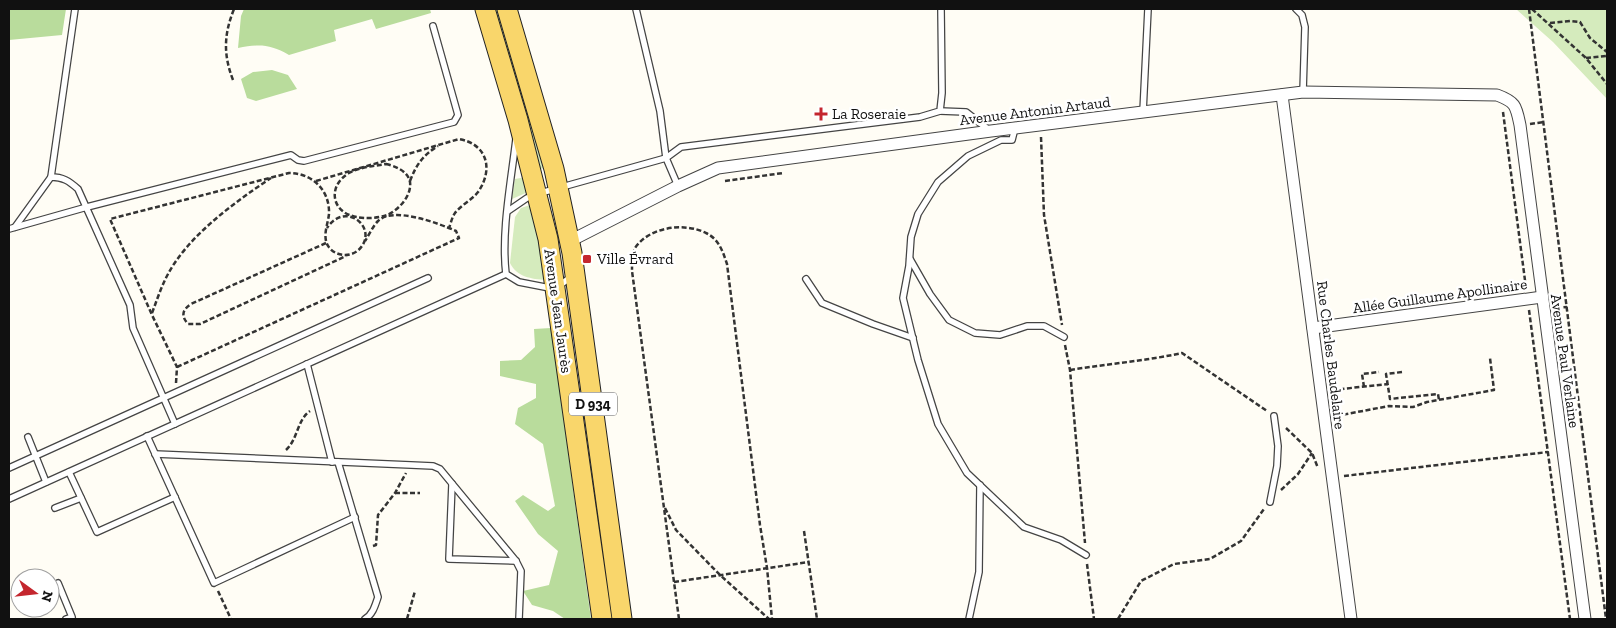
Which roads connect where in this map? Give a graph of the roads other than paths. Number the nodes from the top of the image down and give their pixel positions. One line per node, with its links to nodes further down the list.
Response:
1 (75, 9): 18 (lane)
2 (485, 9): 14 (main road, Avenue Jean Jaurès / D 934)
3 (507, 9): 20 (main road, Avenue Jean Jaurès / D 934)
4 (636, 9): 17 (lane)
5 (941, 9): 12 (lane)
6 (1148, 9): 13 (lane)
7 (1296, 9): 9 (lane)
8 (433, 26): 22 (lane)
9 (1303, 92): 10 (street, Avenue Antonin Artaud); 11 (street, Avenue Antonin Artaud)
10 (1282, 95): 13 (street, Avenue Antonin Artaud); 33 (street, Rue Charles Baudelaire)
11 (1517, 108): 32 (street, Avenue Paul Verlaine)
12 (940, 111): 16 (lane); 17 (lane)
13 (1143, 112): 15 (street, Avenue Antonin Artaud)
14 (518, 120): 21 (main road, Avenue Jean Jaurès / D 934); 23 (lane)
15 (1015, 128): 16 (street, Avenue Antonin Artaud); 26 (lane)
16 (991, 131): 19 (street, Avenue Antonin Artaud)
17 (666, 158): 19 (lane); 20 (lane)
18 (51, 177): 22 (lane); 24 (lane)
19 (678, 186): 25 (street, Avenue Antonin Artaud)
20 (559, 189): 21 (lane); 25 (main road, Avenue Jean Jaurès / D 934)
21 (537, 194): 23 (lane); 31 (main road, Avenue Jean Jaurès / D 934)
22 (87, 207): 24 (lane); 37 (lane)
23 (508, 211): 27 (lane)
24 (12, 228)
25 (570, 241): 28 (main road, Avenue Jean Jaurès / D 934)
26 (910, 259): 34 (lane); 35 (lane)
27 (506, 274): 31 (lane); 36 (lane)
28 (576, 274): 31 (lane); 63 (main road, Avenue Jean Jaurès / D 934)
29 (428, 278): 37 (lane)
30 (806, 279): 35 (lane)
31 (555, 289): 62 (main road, Avenue Jean Jaurès / D 934)
32 (1542, 297): 33 (street, Allée Guillaume Apollinaire); 66 (street, Avenue Paul Verlaine)
33 (1312, 328): 65 (street, Rue Charles Baudelaire)
34 (1064, 337)
35 (913, 338): 49 (lane)
36 (307, 364): 39 (lane); 44 (lane)
37 (164, 397): 39 (lane); 43 (lane)
38 (1274, 416): 53 (lane)
39 (175, 424): 41 (lane)
40 (28, 436): 43 (lane)
41 (147, 436): 42 (lane); 46 (lane)
42 (155, 454): 44 (lane); 50 (lane)
43 (35, 456): 45 (lane); 47 (lane)
44 (335, 462): 48 (lane); 55 (lane)
45 (9, 468)
46 (69, 472): 47 (lane); 51 (lane)
47 (46, 482): 52 (lane)
48 (452, 484): 57 (lane); 57 (lane)
49 (980, 485): 56 (lane); 64 (lane)
50 (174, 497): 51 (lane); 55 (lane)
51 (81, 498): 54 (lane)
52 (9, 499)
53 (1270, 502)
54 (55, 508)
55 (355, 517): 60 (lane)
56 (1086, 555)
57 (516, 561): 61 (lane)
58 (60, 588): 59 (lane)
59 (66, 619)
60 (365, 619)
61 (519, 619)
62 (602, 619)
63 (622, 619)
64 (969, 619)
65 (1351, 619)
66 (1585, 619)

